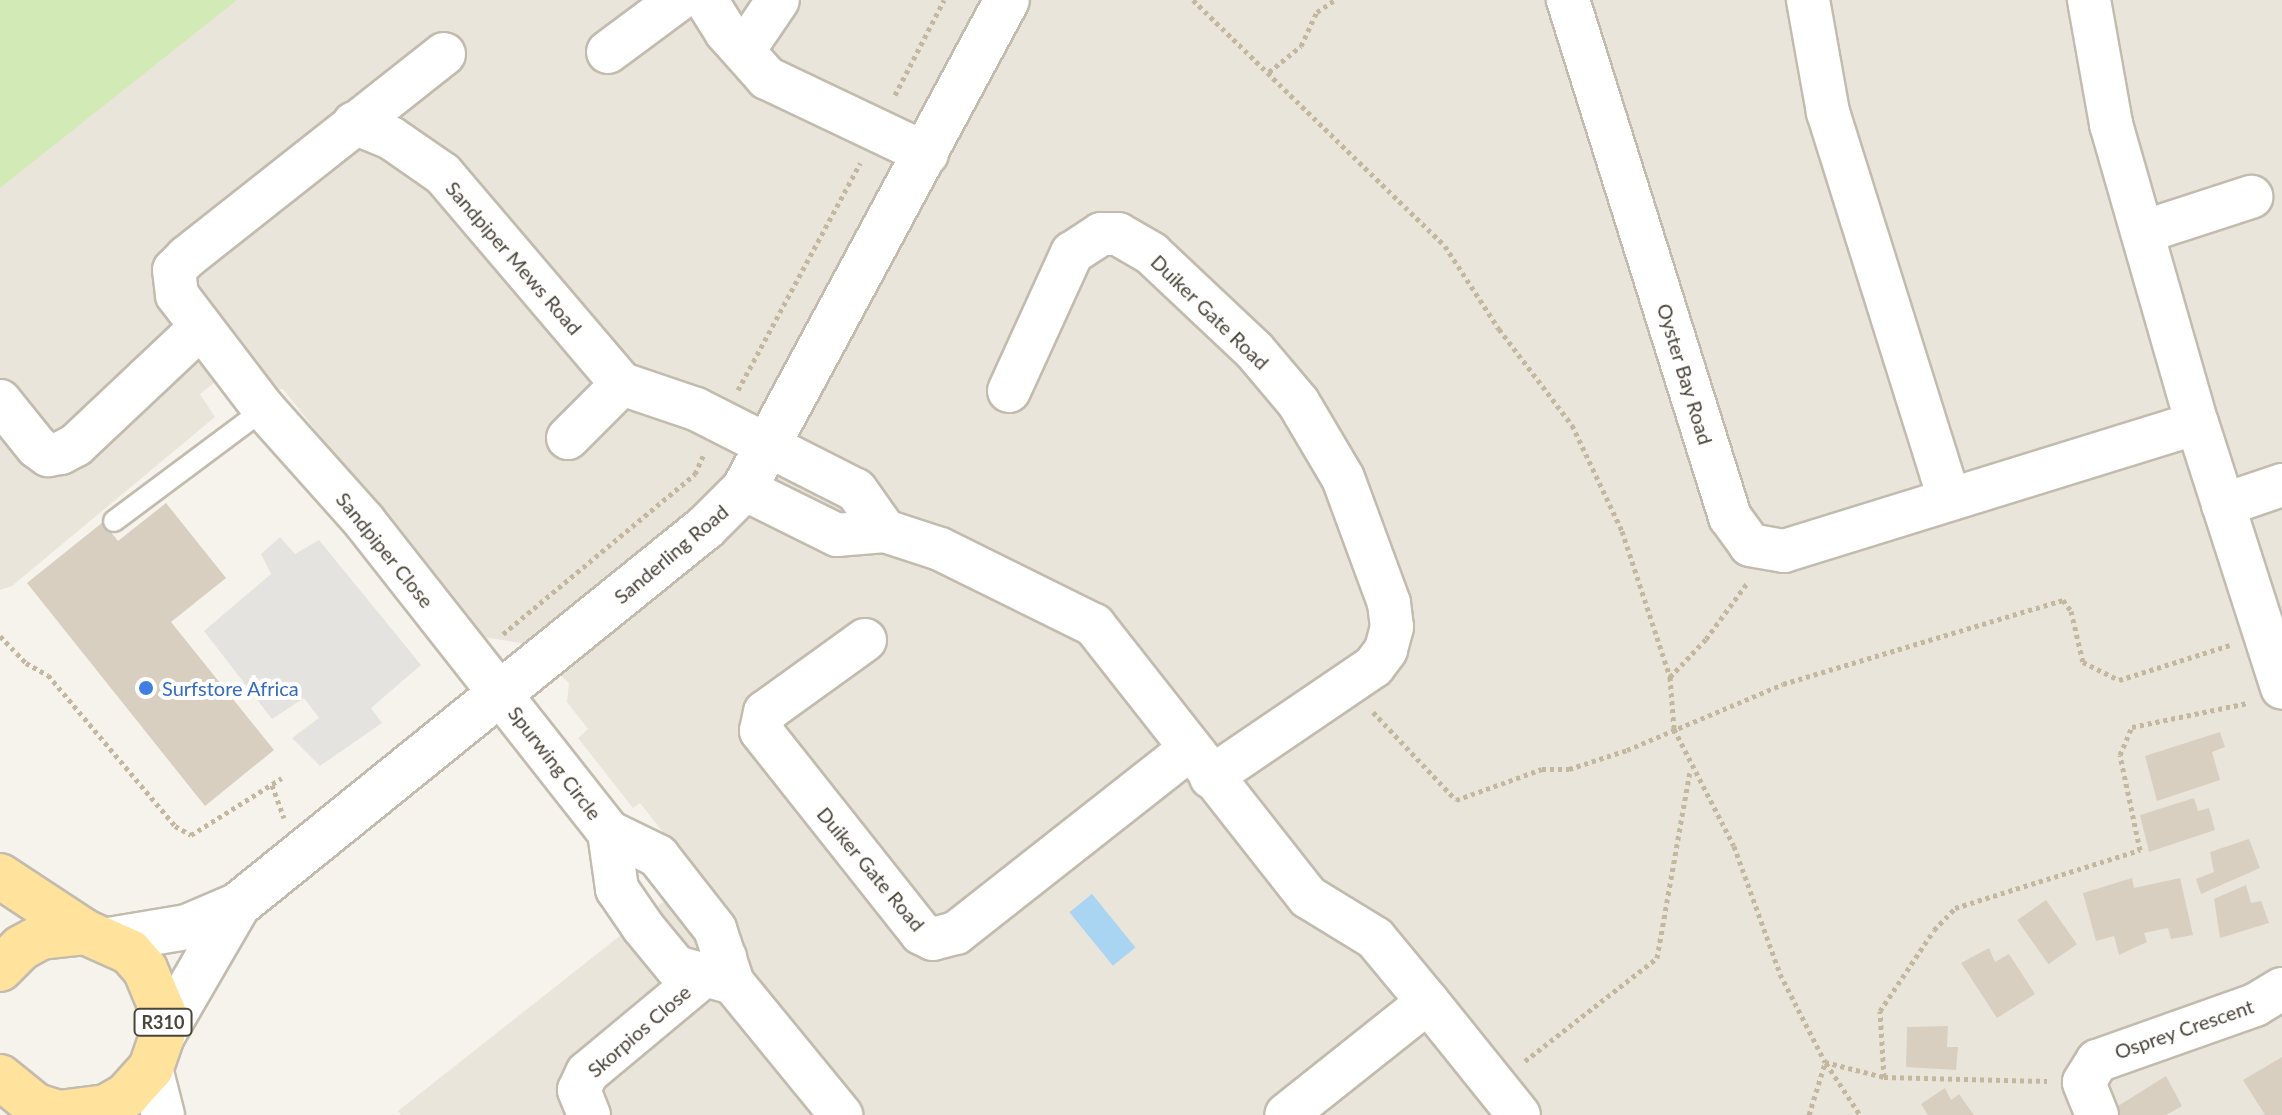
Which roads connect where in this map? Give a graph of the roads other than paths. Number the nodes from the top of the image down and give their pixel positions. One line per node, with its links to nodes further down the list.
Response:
1 (678, 0): 9 (street)
2 (706, 0): 8 (street)
3 (778, 0): 8 (street)
4 (1007, 0): 12 (street, Sanderling Road)
5 (1568, 0): 25 (street, Oyster Bay Road)
6 (1808, 0): 25 (street)
7 (2089, 0): 14 (street)
8 (744, 50): 12 (street)
9 (608, 52)
10 (444, 54): 11 (street)
11 (354, 123): 15 (street); 16 (street, Sandpiper Mews Road)
12 (927, 154): 22 (street, Sanderling Road)
13 (2251, 197): 14 (street)
14 (2143, 232): 20 (street)
15 (188, 312): 18 (street); 19 (street, Sandpiper Close)
16 (622, 384): 21 (street); 22 (street)
17 (1009, 391): 32 (street, Duiker Gate Road)
18 (0, 401)
19 (264, 409): 27 (lane); 30 (street, Sandpiper Close)
20 (2197, 423): 25 (street); 26 (street)
21 (568, 438)
22 (770, 447): 24 (street, Sanderling Road); 28 (street)
23 (2282, 485): 26 (street)
24 (744, 489): 28 (street); 30 (street, Sanderling Road)
25 (1949, 498)
26 (2223, 505): 31 (street)
27 (114, 521)
28 (885, 531): 32 (street)
29 (865, 640): 32 (street, Duiker Gate Road)
30 (501, 694): 33 (street, Spurwing Circle); 35 (street, Sanderling Road)
31 (2267, 695)
32 (1200, 763): 40 (street)
33 (609, 832): 38 (street, Spurwing Circle); 38 (street, Spurwing Circle)
34 (0, 876): 36 (main road, R310)
35 (238, 905): 36 (street, Sanderling Road); 41 (street, Sanderling Road)
36 (97, 936): 37 (main road); 41 (main road, R310)
37 (0, 969)
38 (720, 972): 47 (street, Skorpios Close); 48 (street, Spurwing Circle)
39 (2282, 989): 43 (street, Osprey Crescent)
40 (1428, 1002): 44 (street); 49 (street)
41 (156, 1052): 45 (main road); 46 (street)
42 (0, 1077): 45 (main road)
43 (2090, 1099)
44 (1508, 1100)
45 (71, 1114)
46 (163, 1115)
47 (589, 1115)
48 (841, 1115)
49 (1286, 1115)

